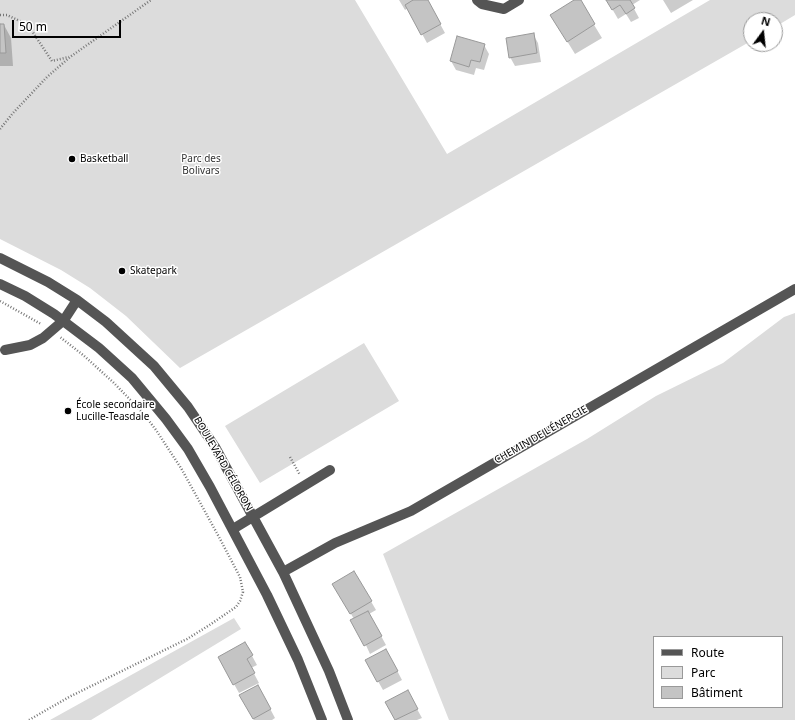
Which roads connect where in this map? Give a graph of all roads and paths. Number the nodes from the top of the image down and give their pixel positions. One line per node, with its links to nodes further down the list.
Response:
1 (152, 0): 5 (path)
2 (477, 0): 3 (street)
3 (519, 0)
4 (0, 14): 5 (path)
5 (70, 57): 6 (path)
6 (0, 129)
7 (0, 258): 10 (street, BOULEVARD CÉLORON)
8 (0, 284): 12 (street)
9 (795, 289): 23 (street, CHEMIN DE L'ÉNERGIE)
10 (77, 300): 12 (street); 21 (street, BOULEVARD CÉLORON)
11 (0, 301): 13 (path)
12 (64, 320): 15 (street); 22 (street)
13 (44, 326)
14 (60, 337): 24 (path)
15 (5, 350)
16 (290, 457): 17 (path)
17 (292, 461): 18 (path); 19 (path)
18 (287, 463)
19 (296, 469)
20 (330, 470): 21 (street)
21 (254, 516): 22 (street); 23 (street, BOULEVARD CÉLORON)
22 (233, 528): 25 (street)
23 (283, 572): 26 (street, BOULEVARD CÉLORON)
24 (29, 720)
25 (322, 720)
26 (348, 720)

